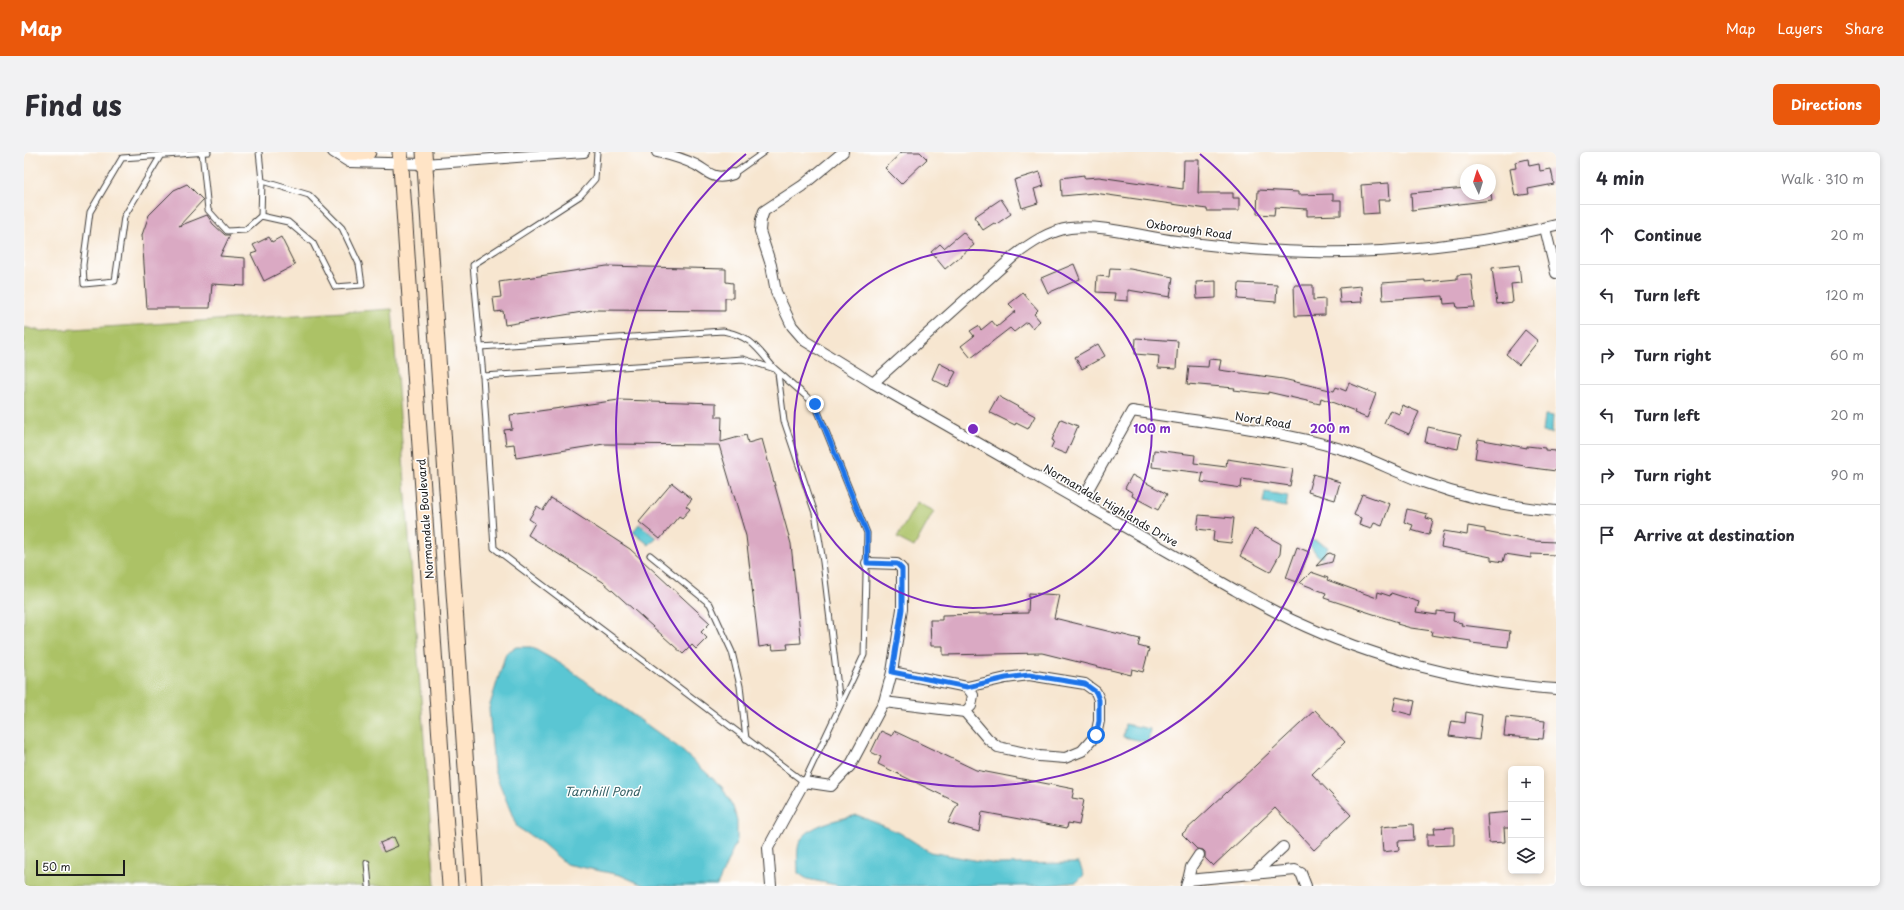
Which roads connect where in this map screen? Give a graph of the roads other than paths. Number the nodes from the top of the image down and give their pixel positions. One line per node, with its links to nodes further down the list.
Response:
1 (202, 152): 2 (lane); 13 (lane); 18 (lane)
2 (208, 152)
3 (259, 152): 17 (lane)
4 (333, 152): 14 (street)
5 (347, 152): 6 (main road)
6 (368, 152)
7 (584, 152): 12 (street)
8 (597, 152): 22 (lane)
9 (657, 152): 16 (street)
10 (764, 152): 16 (lane)
11 (843, 152): 25 (street, Normandale Highlands Drive)
12 (550, 153): 15 (street)
13 (161, 155): 13 (lane)
14 (400, 158): 15 (street); 44 (main road, Normandale Boulevard)
15 (424, 158): 45 (main road, Normandale Boulevard)
16 (733, 174)
17 (262, 181): 18 (lane); 18 (lane)
18 (261, 216)
19 (1556, 225): 20 (street, Oxborough Road)
20 (1545, 228): 21 (street); 25 (street, Oxborough Road)
21 (1556, 273)
22 (480, 347): 23 (lane); 24 (lane)
23 (777, 371): 24 (lane); 29 (lane); 34 (lane)
24 (483, 376): 36 (lane)
25 (874, 383): 26 (street, Normandale Highlands Drive)
26 (1081, 502): 27 (street, Nord Road); 32 (street, Normandale Highlands Drive)
27 (1556, 511)
28 (650, 555): 36 (lane)
29 (867, 563): 30 (street); 34 (lane)
30 (892, 672): 31 (street); 33 (street)
31 (967, 687): 35 (street); 35 (street)
32 (1556, 689)
33 (884, 702): 35 (street); 37 (street)
34 (840, 705): 37 (lane)
35 (965, 712)
36 (746, 739): 37 (lane)
37 (804, 782): 46 (street)
38 (1283, 847): 41 (street)
39 (1199, 855): 42 (street)
40 (367, 863): 43 (lane)
41 (1255, 873): 42 (street); 47 (street)
42 (1187, 883)
43 (369, 886)
44 (450, 886)
45 (474, 886)
46 (771, 886)
47 (1306, 886)

